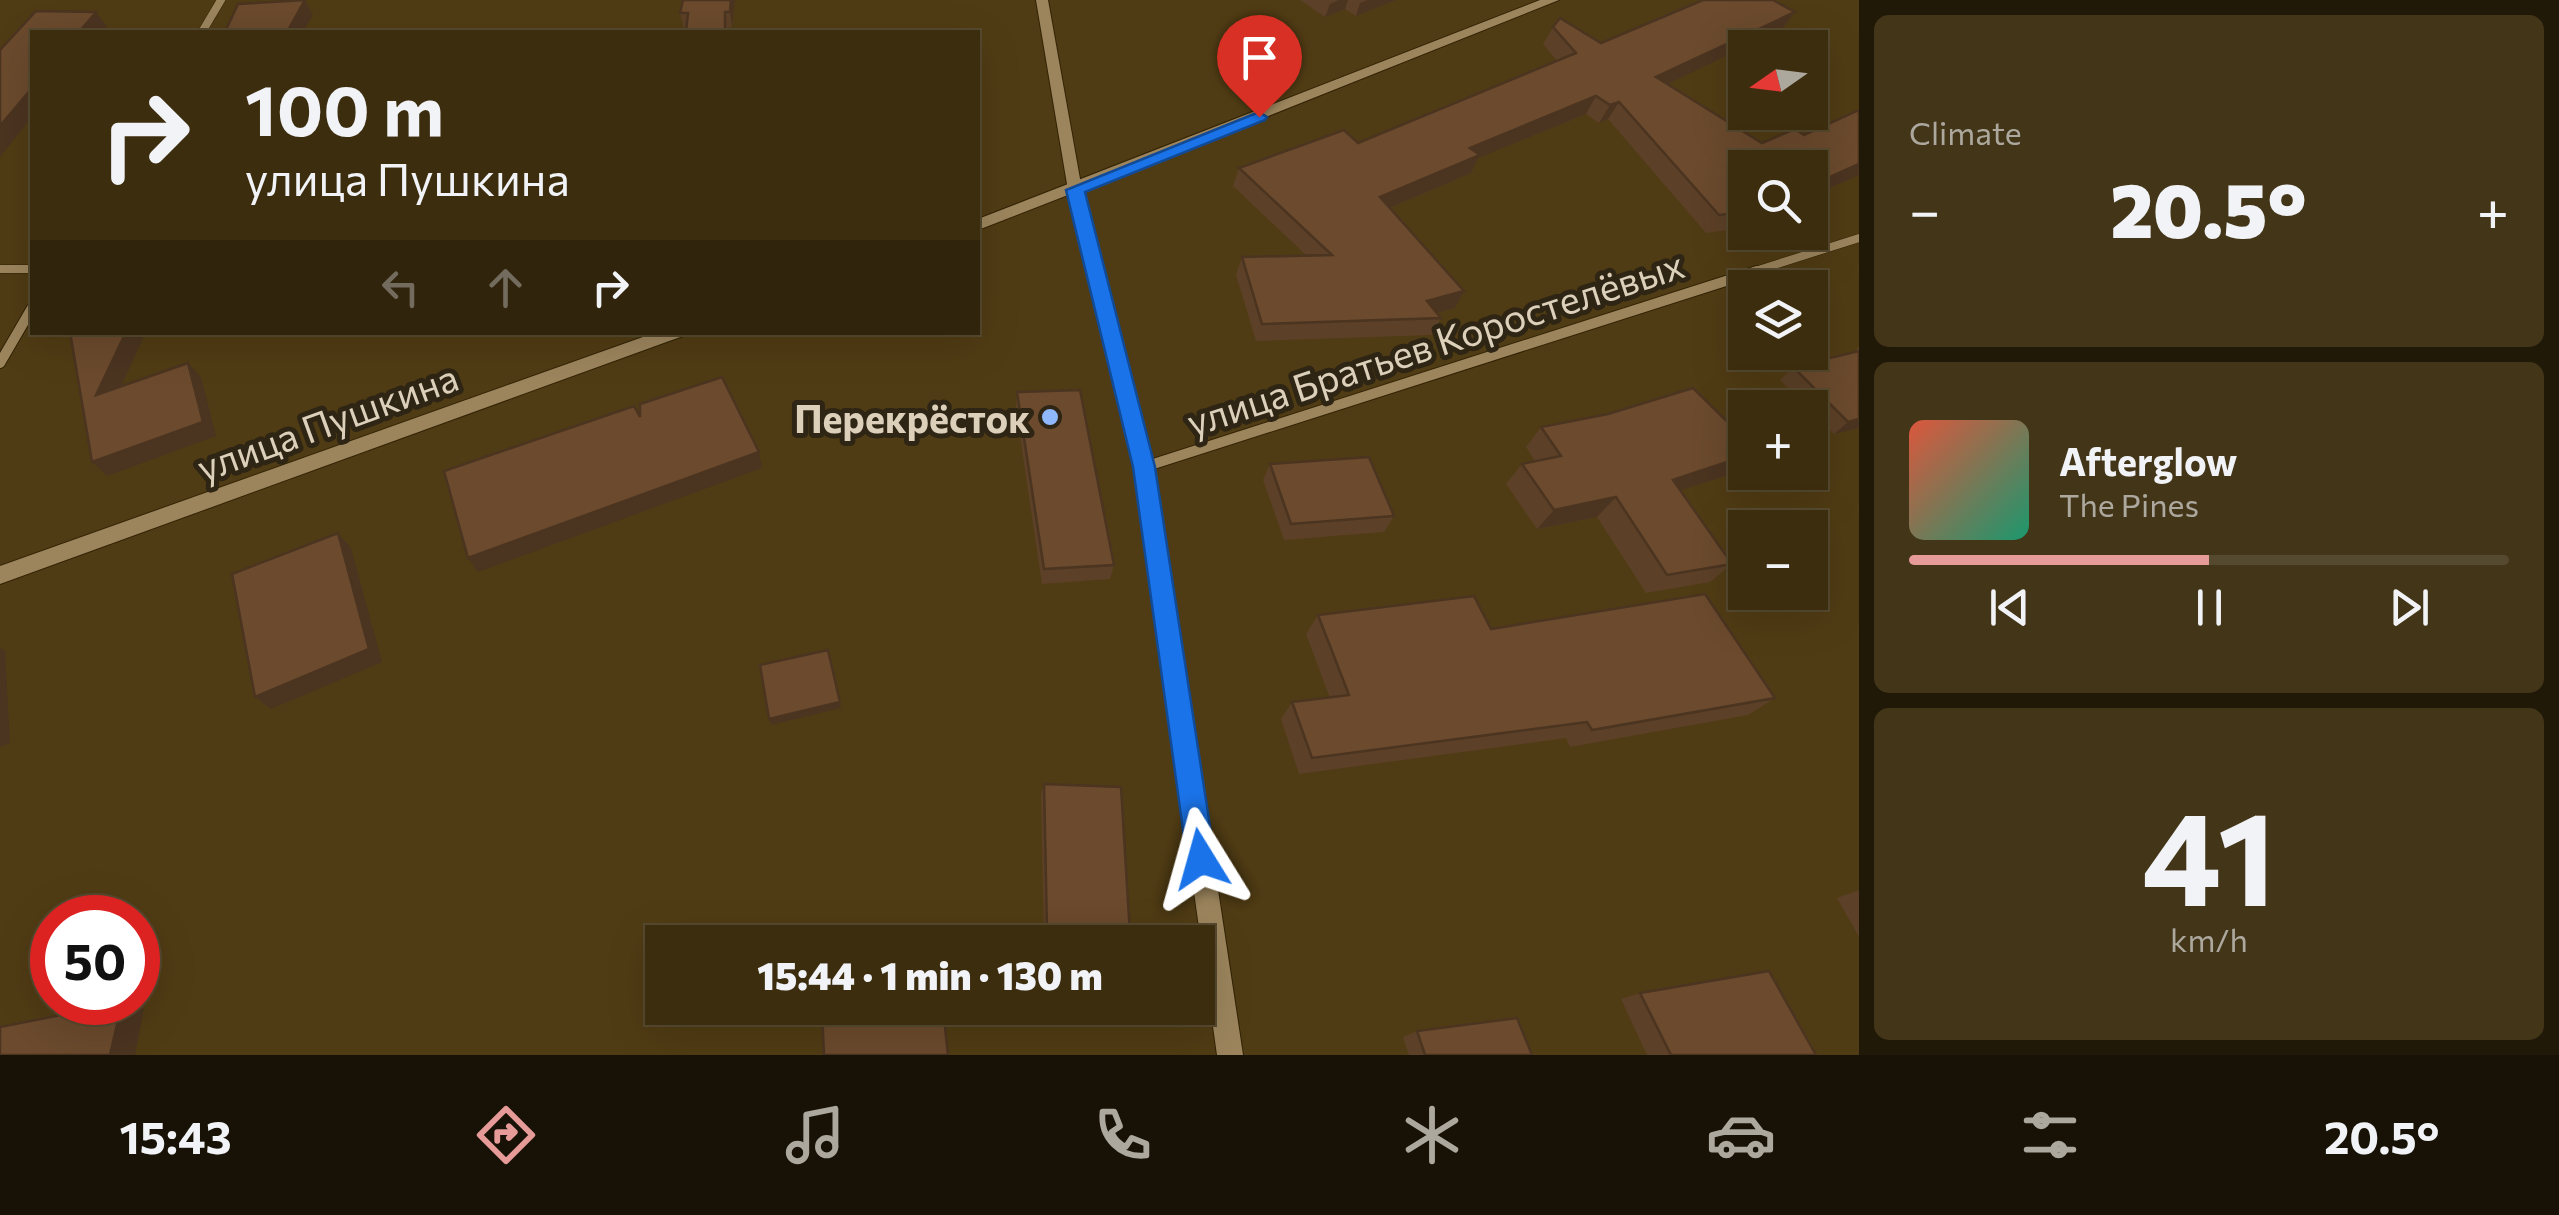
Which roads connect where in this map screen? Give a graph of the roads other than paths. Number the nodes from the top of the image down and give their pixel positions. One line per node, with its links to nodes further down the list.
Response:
1 (220, 0): 4 (street)
2 (1042, 0): 5 (street)
3 (1552, 0): 5 (main road)
4 (203, 30)
5 (1075, 190): 6 (main road); 13 (main road)
6 (980, 224)
7 (1859, 238): 13 (street, улица Братьев Коростелёвых)
8 (0, 269): 9 (street)
9 (30, 269)
10 (30, 311): 12 (street)
11 (669, 335): 14 (main road, улица Пушкина)
12 (0, 363)
13 (1144, 467): 15 (main road)
14 (0, 576)
15 (1230, 1055)

